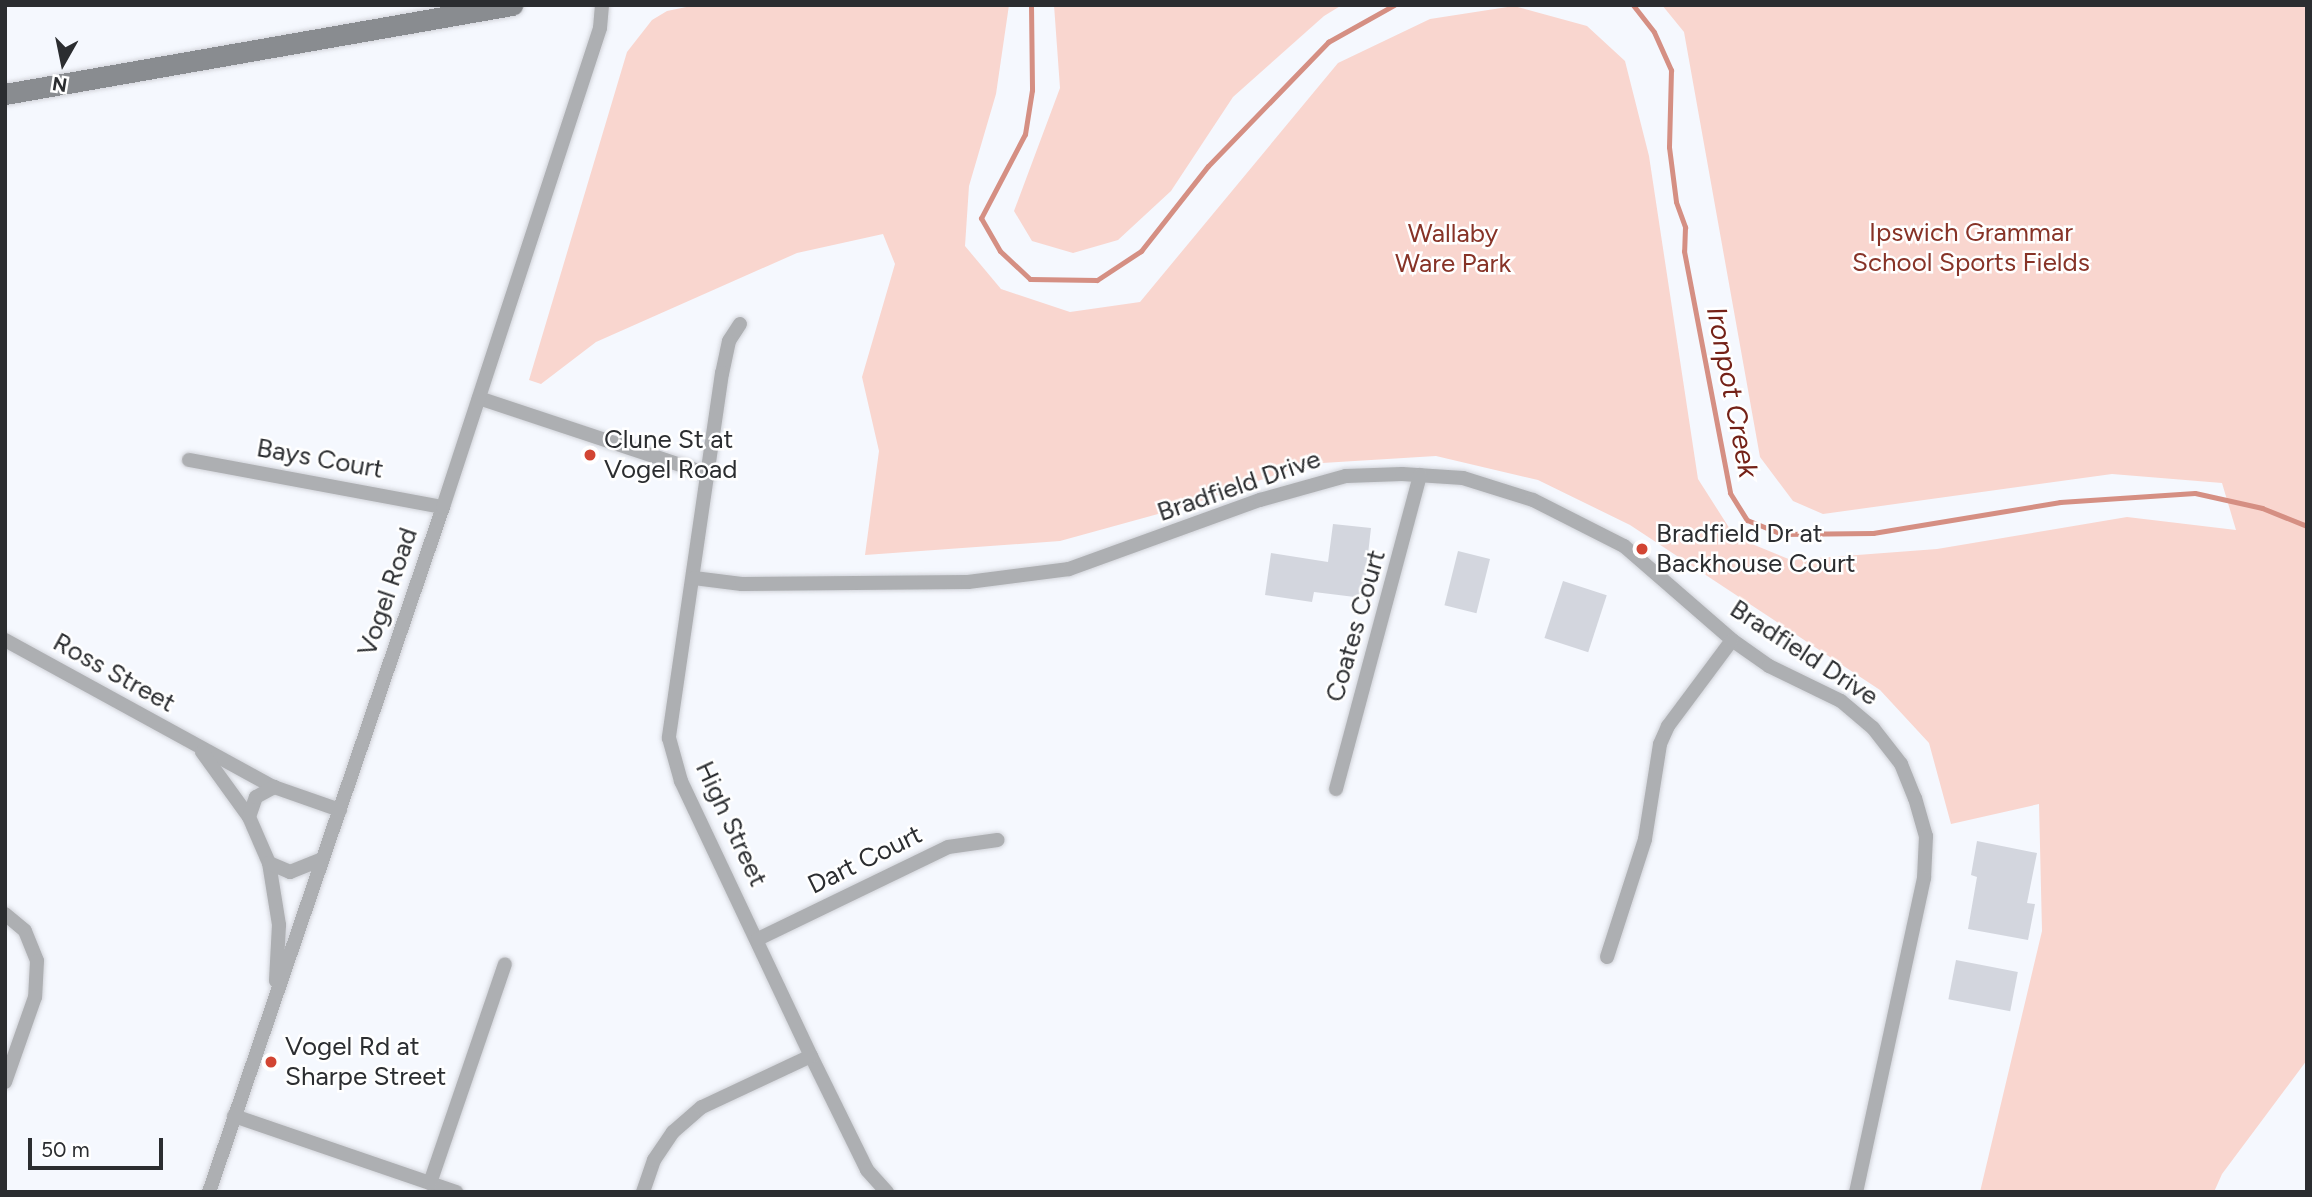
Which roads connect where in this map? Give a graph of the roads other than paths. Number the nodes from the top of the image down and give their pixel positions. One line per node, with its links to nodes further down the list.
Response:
1 (512, 5): 3 (main road)
2 (602, 5): 5 (street, Vogel Road)
3 (5, 94)
4 (740, 324): 7 (street, High Street)
5 (479, 398): 7 (street); 9 (street, Vogel Road)
6 (189, 460): 9 (street, Bays Court)
7 (710, 475): 10 (street, High Street)
8 (1420, 475): 10 (street, Bradfield Drive); 12 (street, Bradfield Drive); 15 (street, Coates Court)
9 (443, 507): 16 (street, Vogel Road)
10 (694, 579): 22 (street, High Street)
11 (5, 640): 13 (street, Ross Street)
12 (1732, 640): 23 (street); 34 (street, Bradfield Drive)
13 (199, 748): 14 (street, Ross Street); 17 (street, Ross Street)
14 (274, 788): 16 (street, Ross Street); 17 (street)
15 (1336, 789)
16 (340, 810): 19 (street, Vogel Road)
17 (249, 817): 20 (street, Ross Street)
18 (999, 840): 22 (street, Dart Court)
19 (322, 859): 20 (street); 25 (street, Vogel Road)
20 (269, 863): 25 (street, Ross Street)
21 (5, 914): 27 (street)
22 (758, 939): 26 (street, High Street)
23 (1607, 957)
24 (505, 964): 29 (street)
25 (274, 999): 28 (street, Vogel Road)
26 (811, 1056): 32 (street); 33 (street, High Street)
27 (5, 1083)
28 (234, 1116): 29 (street); 30 (street, Vogel Road)
29 (430, 1183): 31 (street)
30 (209, 1192)
31 (456, 1192)
32 (643, 1192)
33 (887, 1192)
34 (1856, 1192)

